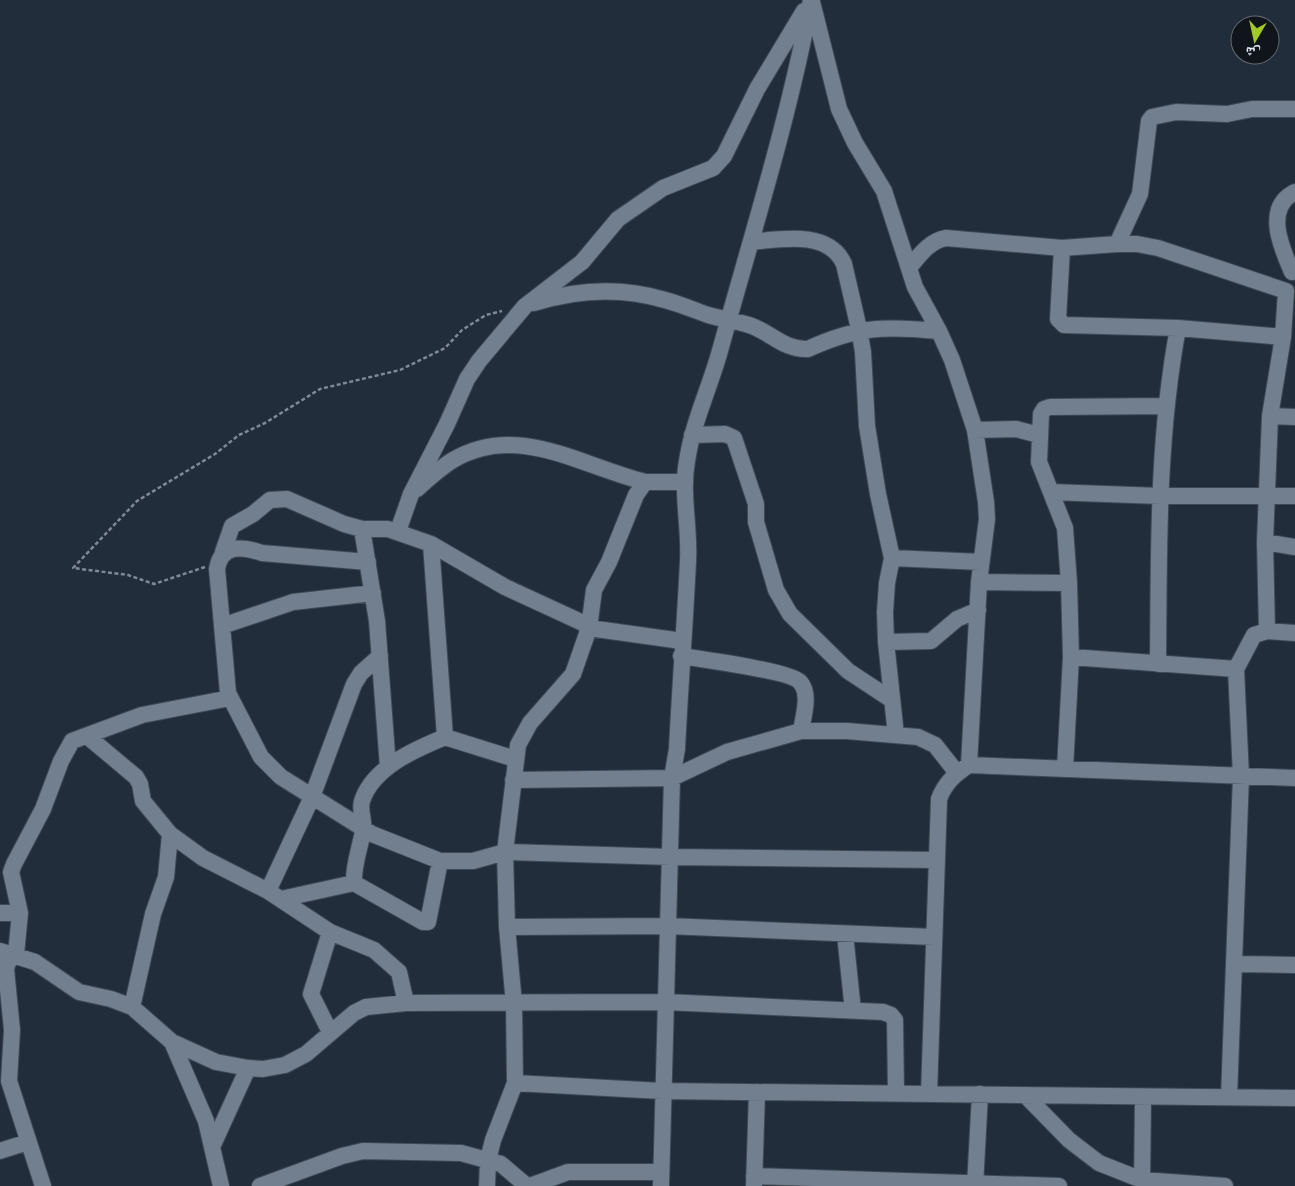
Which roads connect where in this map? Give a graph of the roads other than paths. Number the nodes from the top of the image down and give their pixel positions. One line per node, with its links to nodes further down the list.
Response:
1 (811, 2): 4 (street); 7 (street); 10 (street)
2 (1295, 108): 5 (street)
3 (1295, 192): 8 (street)
4 (751, 242): 11 (street); 13 (street)
5 (1118, 244): 6 (street); 9 (street)
6 (1062, 248): 7 (street); 12 (street)
7 (909, 268): 14 (street)
8 (1294, 272): 9 (street)
9 (1286, 291): 15 (street)
10 (525, 306): 11 (street); 25 (street)
11 (729, 320): 13 (street); 20 (street)
12 (1178, 328): 15 (street); 16 (street)
13 (859, 329): 14 (street); 35 (street)
14 (939, 331): 19 (street)
15 (1283, 337): 17 (street)
16 (1165, 406): 21 (street); 27 (street)
17 (1270, 416): 18 (street); 26 (street)
18 (1295, 417)
19 (975, 430): 21 (street); 37 (street)
20 (692, 435): 23 (street); 53 (street)
21 (1039, 435): 24 (street)
22 (644, 482): 23 (street); 25 (street); 43 (street)
23 (685, 482): 47 (street)
24 (1051, 492): 27 (street); 39 (street)
25 (411, 494): 30 (street)
26 (1267, 494): 27 (street); 28 (street); 31 (street)
27 (1160, 496): 50 (street)
28 (1295, 496)
29 (362, 529): 30 (street); 34 (street); 36 (street)
30 (398, 531): 32 (street)
31 (1265, 542): 33 (street); 44 (street)
32 (431, 544): 43 (street); 57 (street)
33 (1295, 547)
34 (221, 557): 36 (street); 42 (street)
35 (892, 558): 37 (street); 46 (street)
36 (368, 562): 40 (street)
37 (981, 562): 38 (street)
38 (979, 582): 39 (street); 41 (street)
39 (1069, 583): 49 (street)
40 (373, 593): 42 (street); 48 (street)
41 (978, 610): 46 (street); 60 (street)
42 (222, 626): 52 (street)
43 (589, 628): 47 (street); 58 (street)
44 (1266, 631): 45 (street); 51 (street)
45 (1295, 633)
46 (886, 642): 53 (street)
47 (682, 648): 54 (street); 63 (street)
48 (380, 656): 59 (street); 66 (street)
49 (1071, 657): 50 (street); 61 (street)
50 (1158, 664): 51 (street)
51 (1236, 669): 62 (street)
52 (230, 698): 56 (street); 66 (street)
53 (892, 700): 55 (street)
54 (801, 731): 55 (street); 63 (street)
55 (896, 735): 60 (street)
56 (86, 736): 68 (street); 76 (street)
57 (445, 737): 58 (street); 59 (street)
58 (516, 760): 65 (street)
59 (388, 767): 67 (street)
60 (963, 769): 61 (street); 71 (street)
61 (1065, 769): 62 (street)
62 (1241, 776): 64 (street); 84 (street)
63 (672, 778): 65 (street); 70 (street)
64 (1295, 778)
65 (513, 780): 69 (street)
66 (312, 797): 67 (street); 74 (street)
67 (364, 827): 72 (street); 73 (street)
68 (170, 834): 74 (street); 89 (street)
69 (506, 852): 70 (street); 72 (street); 78 (street)
70 (671, 857): 71 (street); 77 (street)
71 (937, 860): 81 (street)
72 (440, 861): 73 (street)
73 (354, 884): 74 (street)
74 (274, 895): 79 (street)
75 (0, 913): 76 (street)
76 (20, 913): 83 (street)
77 (668, 926): 78 (street); 80 (street); 86 (street)
78 (507, 927): 88 (street)
79 (330, 932): 87 (street); 91 (street)
80 (845, 934): 81 (street); 90 (street)
81 (934, 937): 99 (street)
82 (0, 951): 83 (street)
83 (16, 954): 89 (street); 94 (street)
84 (1234, 964): 85 (street); 102 (street)
85 (1295, 965)
86 (665, 1002): 88 (street); 90 (street); 96 (street)
87 (406, 1003): 88 (street); 91 (street)
88 (514, 1004): 95 (street)
89 (132, 1006): 92 (street)
90 (853, 1010): 98 (street)
91 (330, 1032): 93 (street)
92 (172, 1042): 93 (street); 106 (street)
93 (248, 1068): 106 (street)
94 (4, 1081): 105 (street)
95 (515, 1082): 96 (street); 108 (street)
96 (662, 1091): 97 (street); 109 (street)
97 (757, 1092): 98 (street); 110 (street)
98 (896, 1093): 99 (street)
99 (929, 1094): 100 (street)
100 (980, 1094): 101 (street); 113 (street)
101 (1024, 1095): 103 (street); 112 (street)
102 (1229, 1097): 103 (street); 104 (street)
103 (1143, 1098): 112 (street)
104 (1295, 1098)
105 (28, 1142): 107 (street); 114 (street)
106 (212, 1147): 115 (street)
107 (0, 1151)
108 (488, 1160): 116 (street); 117 (street); 118 (street)
109 (661, 1179): 118 (street)
110 (754, 1181): 111 (street)
111 (866, 1183): 113 (street)
112 (1142, 1183): 120 (street)
113 (975, 1184): 119 (street)
114 (43, 1186)
115 (221, 1186)
116 (260, 1186)
117 (486, 1186)
118 (529, 1186)
119 (1059, 1186)
120 (1225, 1186)

